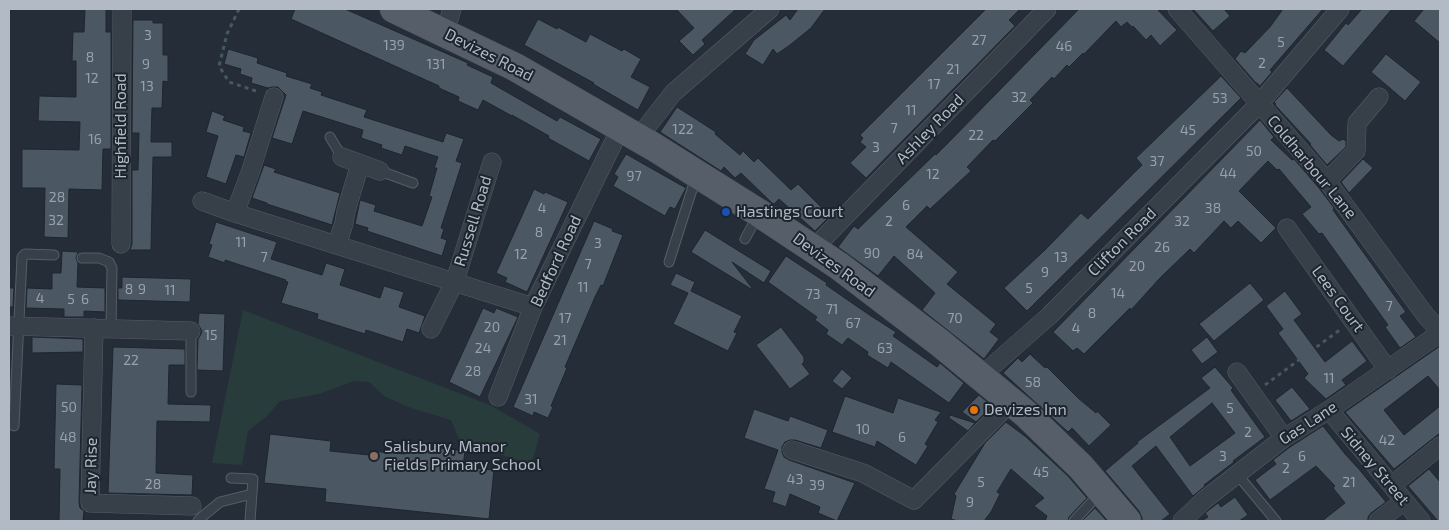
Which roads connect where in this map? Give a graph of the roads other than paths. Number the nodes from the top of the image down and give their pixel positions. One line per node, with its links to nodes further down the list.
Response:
1 (122, 9): 25 (street, Highfield Road)
2 (394, 9): 7 (main road, Devizes Road)
3 (770, 9): 11 (street, Bedford Road)
4 (1047, 9): 27 (street, Ashley Road)
5 (1177, 9): 10 (street, Coldharbour Lane)
6 (1340, 9): 10 (street, Clifton Road)
7 (448, 20): 11 (main road, Devizes Road)
8 (274, 97): 21 (street)
9 (1379, 98): 18 (street)
10 (1259, 104): 18 (street, Coldharbour Lane); 40 (street, Clifton Road)
11 (629, 133): 17 (main road, Devizes Road); 32 (street, Bedford Road)
12 (330, 137): 13 (lane)
13 (342, 157): 15 (street)
14 (492, 162): 31 (street, Russell Road)
15 (360, 164): 16 (street); 26 (street)
16 (380, 171): 19 (lane)
17 (697, 174): 22 (main road, Devizes Road); 30 (lane)
18 (1327, 181): 37 (street, Coldharbour Lane)
19 (413, 183)
20 (202, 201): 21 (street, Russell Road)
21 (234, 213): 26 (street, Russell Road)
22 (759, 213): 24 (lane); 27 (main road, Devizes Road)
23 (1287, 228): 38 (street, Lees Court)
24 (744, 239)
25 (121, 244)
26 (337, 245): 31 (street, Russell Road)
27 (814, 249): 40 (main road, Devizes Road)
28 (54, 255): 33 (lane)
29 (82, 258): 34 (lane)
30 (669, 262)
31 (455, 281): 32 (street, Russell Road); 35 (street, Russell Road)
32 (534, 307): 42 (street, Bedford Road)
33 (13, 326): 34 (street); 45 (lane)
34 (102, 328): 36 (street); 55 (street, Jay Rise)
35 (431, 329)
36 (191, 331): 41 (lane)
37 (1440, 332): 38 (street, Gas Lane)
38 (1388, 370): 44 (street, Gas Lane)
39 (1237, 372): 46 (street)
40 (981, 376): 43 (main road, Devizes Road)
41 (191, 392)
42 (498, 397)
43 (1011, 402): 48 (street); 52 (main road, Devizes Road)
44 (1329, 410): 46 (street, Gas Lane); 51 (street, Sidney Street)
45 (14, 426)
46 (1284, 438): 49 (street, Gas Lane)
47 (1440, 446): 51 (street)
48 (792, 450)
49 (1237, 474): 59 (street, Gas Lane); 60 (lane)
50 (231, 478): 53 (lane)
51 (1392, 485): 54 (street, Sidney Street)
52 (1102, 491): 57 (lane); 58 (main road, Devizes Road)
53 (252, 494): 55 (lane); 56 (lane)
54 (1404, 500): 61 (street); 62 (street, Sidney Street)
55 (195, 513)
56 (250, 521)
57 (1074, 521)
58 (1127, 521)
59 (1182, 521)
60 (1276, 521)
61 (1378, 521)
62 (1421, 521)

